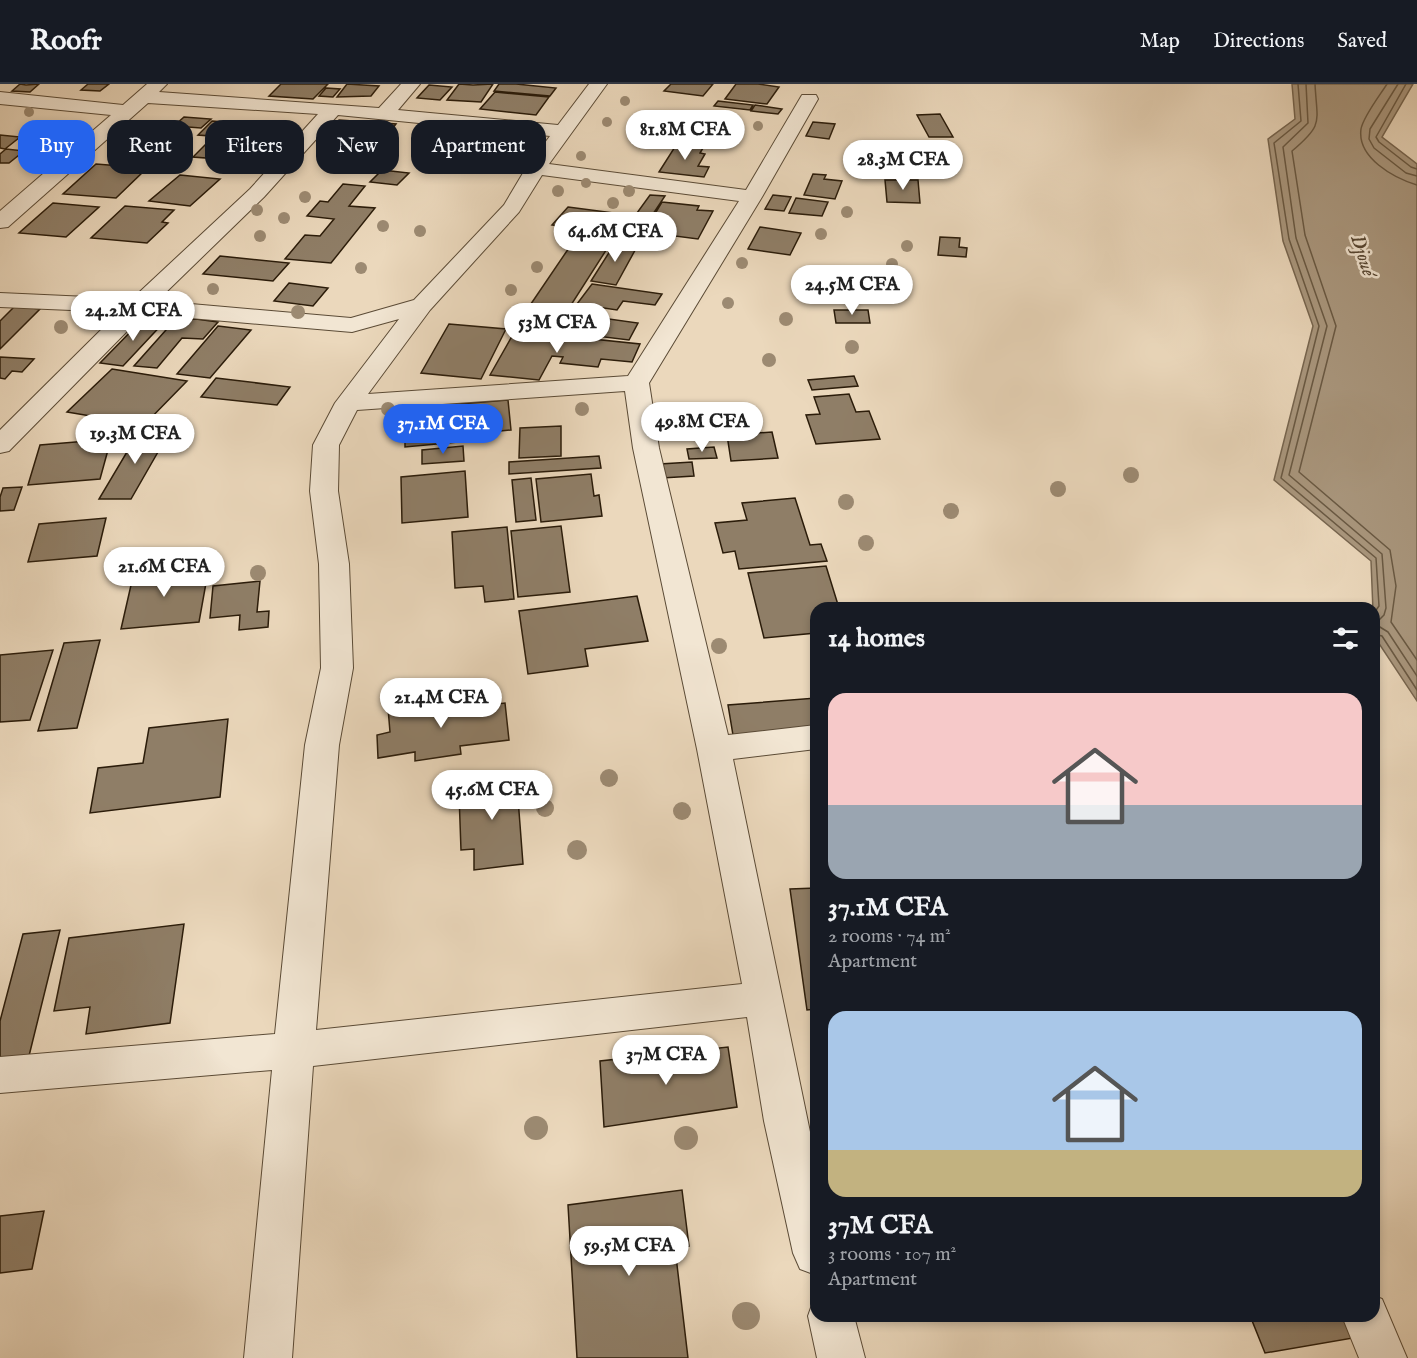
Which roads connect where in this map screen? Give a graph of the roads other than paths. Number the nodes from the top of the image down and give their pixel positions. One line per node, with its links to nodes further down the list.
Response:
1 (411, 84): 8 (street)
2 (598, 84): 9 (street)
3 (151, 90): 6 (street); 7 (street)
4 (0, 98): 7 (street)
5 (809, 99): 13 (street)
6 (333, 109): 8 (street); 17 (street)
7 (125, 111): 14 (street)
8 (385, 113): 9 (street)
9 (563, 131): 10 (street)
10 (546, 154)
11 (546, 169): 13 (street)
12 (532, 174): 16 (street)
13 (752, 197): 20 (street)
14 (0, 222)
15 (0, 300): 17 (street)
16 (422, 304): 18 (street); 19 (street)
17 (138, 306): 18 (street); 22 (street)
18 (352, 325): 19 (street)
19 (387, 353): 21 (street)
20 (636, 383): 21 (street); 24 (street)
21 (348, 403): 26 (street)
22 (0, 445)
23 (810, 738): 24 (street)
24 (714, 749): 25 (street)
25 (764, 998): 26 (street); 28 (street)
26 (294, 1050): 27 (street); 31 (street)
27 (0, 1075)
28 (810, 1227)
29 (832, 1322): 32 (street)
30 (1368, 1322): 33 (street)
31 (268, 1358)
32 (841, 1358)
33 (1383, 1358)

